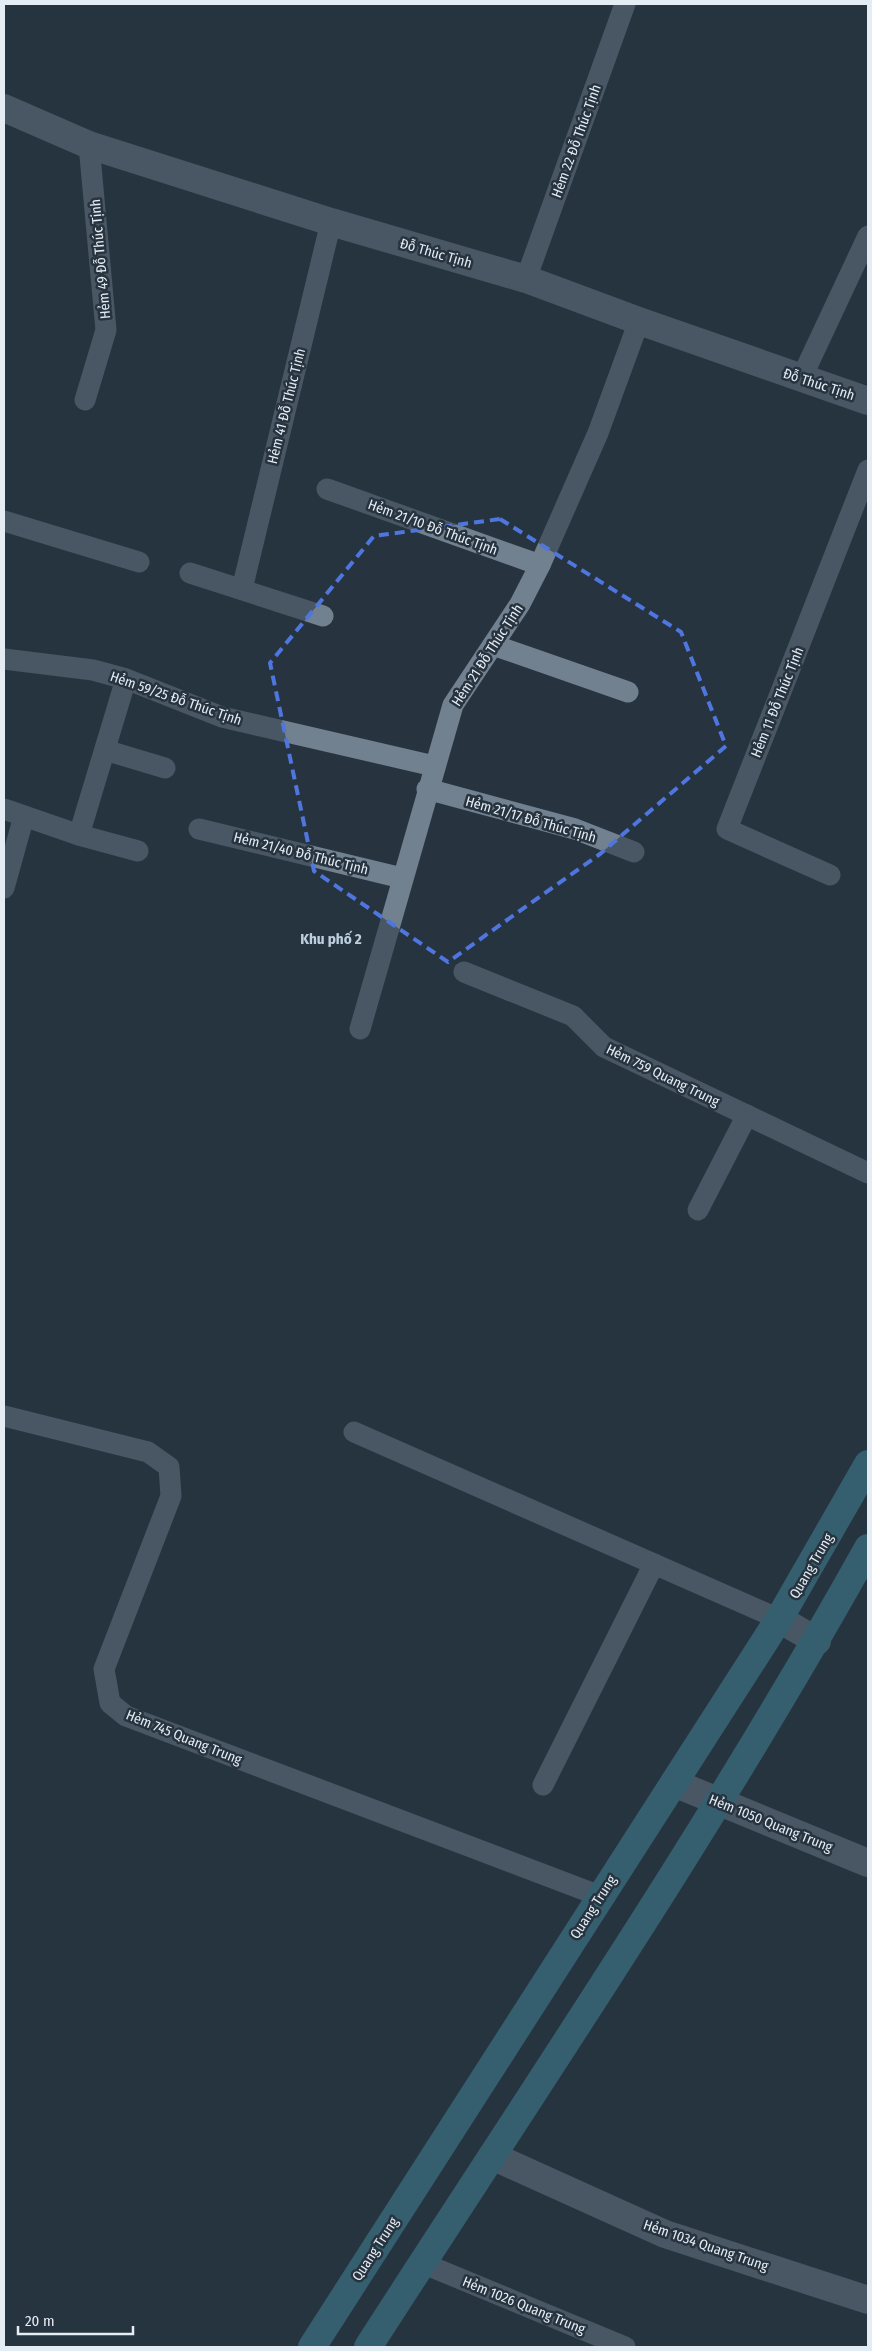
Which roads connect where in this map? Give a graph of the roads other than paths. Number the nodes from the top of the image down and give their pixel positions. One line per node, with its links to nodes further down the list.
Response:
1 (625, 4): 6 (lane, Hẻm 22 Đỗ Thúc Tịnh)
2 (4, 108): 3 (street, Đỗ Thúc Tịnh)
3 (89, 145): 4 (street, Đỗ Thúc Tịnh); 9 (lane, Hẻm 49 Đỗ Thúc Tịnh)
4 (331, 222): 6 (street, Đỗ Thúc Tịnh); 17 (lane, Hẻm 41 Đỗ Thúc Tịnh)
5 (868, 236): 8 (lane)
6 (526, 279): 7 (street, Đỗ Thúc Tịnh)
7 (639, 322): 8 (street, Đỗ Thúc Tịnh); 15 (lane, Hẻm 21 Đỗ Thúc Tịnh)
8 (801, 379): 10 (street, Đỗ Thúc Tịnh)
9 (85, 400)
10 (868, 401)
11 (868, 470): 33 (lane, Hẻm 11 Đỗ Thúc Tịnh)
12 (327, 489): 15 (lane, Hẻm 21/10 Đỗ Thúc Tịnh)
13 (4, 521): 14 (lane)
14 (138, 562)
15 (540, 565): 19 (lane, Hẻm 21 Đỗ Thúc Tịnh)
16 (190, 573): 17 (lane)
17 (242, 589): 18 (lane)
18 (324, 616)
19 (493, 645): 22 (lane); 24 (lane, Hẻm 21 Đỗ Thúc Tịnh)
20 (4, 659): 21 (lane, Hẻm 59/25 Đỗ Thúc Tịnh)
21 (126, 679): 23 (lane); 24 (lane, Hẻm 59/25 Đỗ Thúc Tịnh)
22 (628, 692)
23 (105, 750): 25 (lane); 30 (lane)
24 (434, 766): 26 (lane, Hẻm 21 Đỗ Thúc Tịnh)
25 (165, 768)
26 (427, 789): 32 (lane, Hẻm 21/17 Đỗ Thúc Tịnh); 34 (lane, Hẻm 21 Đỗ Thúc Tịnh)
27 (4, 809): 28 (lane)
28 (24, 816): 30 (lane); 35 (lane)
29 (199, 828): 34 (lane, Hẻm 21/40 Đỗ Thúc Tịnh)
30 (79, 835): 31 (lane)
31 (138, 851)
32 (634, 852)
33 (830, 875)
34 (402, 878): 37 (lane, Hẻm 21 Đỗ Thúc Tịnh)
35 (4, 888)
36 (464, 972): 38 (lane, Hẻm 759 Quang Trung)
37 (360, 1029)
38 (747, 1115): 39 (lane, Hẻm 759 Quang Trung); 40 (lane)
39 (868, 1173)
40 (698, 1210)
41 (4, 1416): 52 (lane, Hẻm 745 Quang Trung)
42 (354, 1432): 45 (lane)
43 (868, 1464): 46 (main road, Quang Trung)
44 (868, 1548): 47 (main road)
45 (654, 1564): 46 (lane); 49 (lane)
46 (779, 1619): 47 (street); 48 (main road, Quang Trung)
47 (817, 1640): 50 (main road)
48 (674, 1783): 50 (street, Hẻm 1050 Quang Trung); 52 (main road, Quang Trung)
49 (543, 1785)
50 (718, 1802): 51 (street, Hẻm 1050 Quang Trung); 53 (main road)
51 (868, 1863)
52 (600, 1896): 56 (main road, Quang Trung)
53 (492, 2156): 54 (main road); 55 (street, Hẻm 1034 Quang Trung)
54 (422, 2263): 57 (main road); 58 (lane, Hẻm 1026 Quang Trung)
55 (868, 2300)
56 (312, 2347)
57 (368, 2347)
58 (625, 2347)

